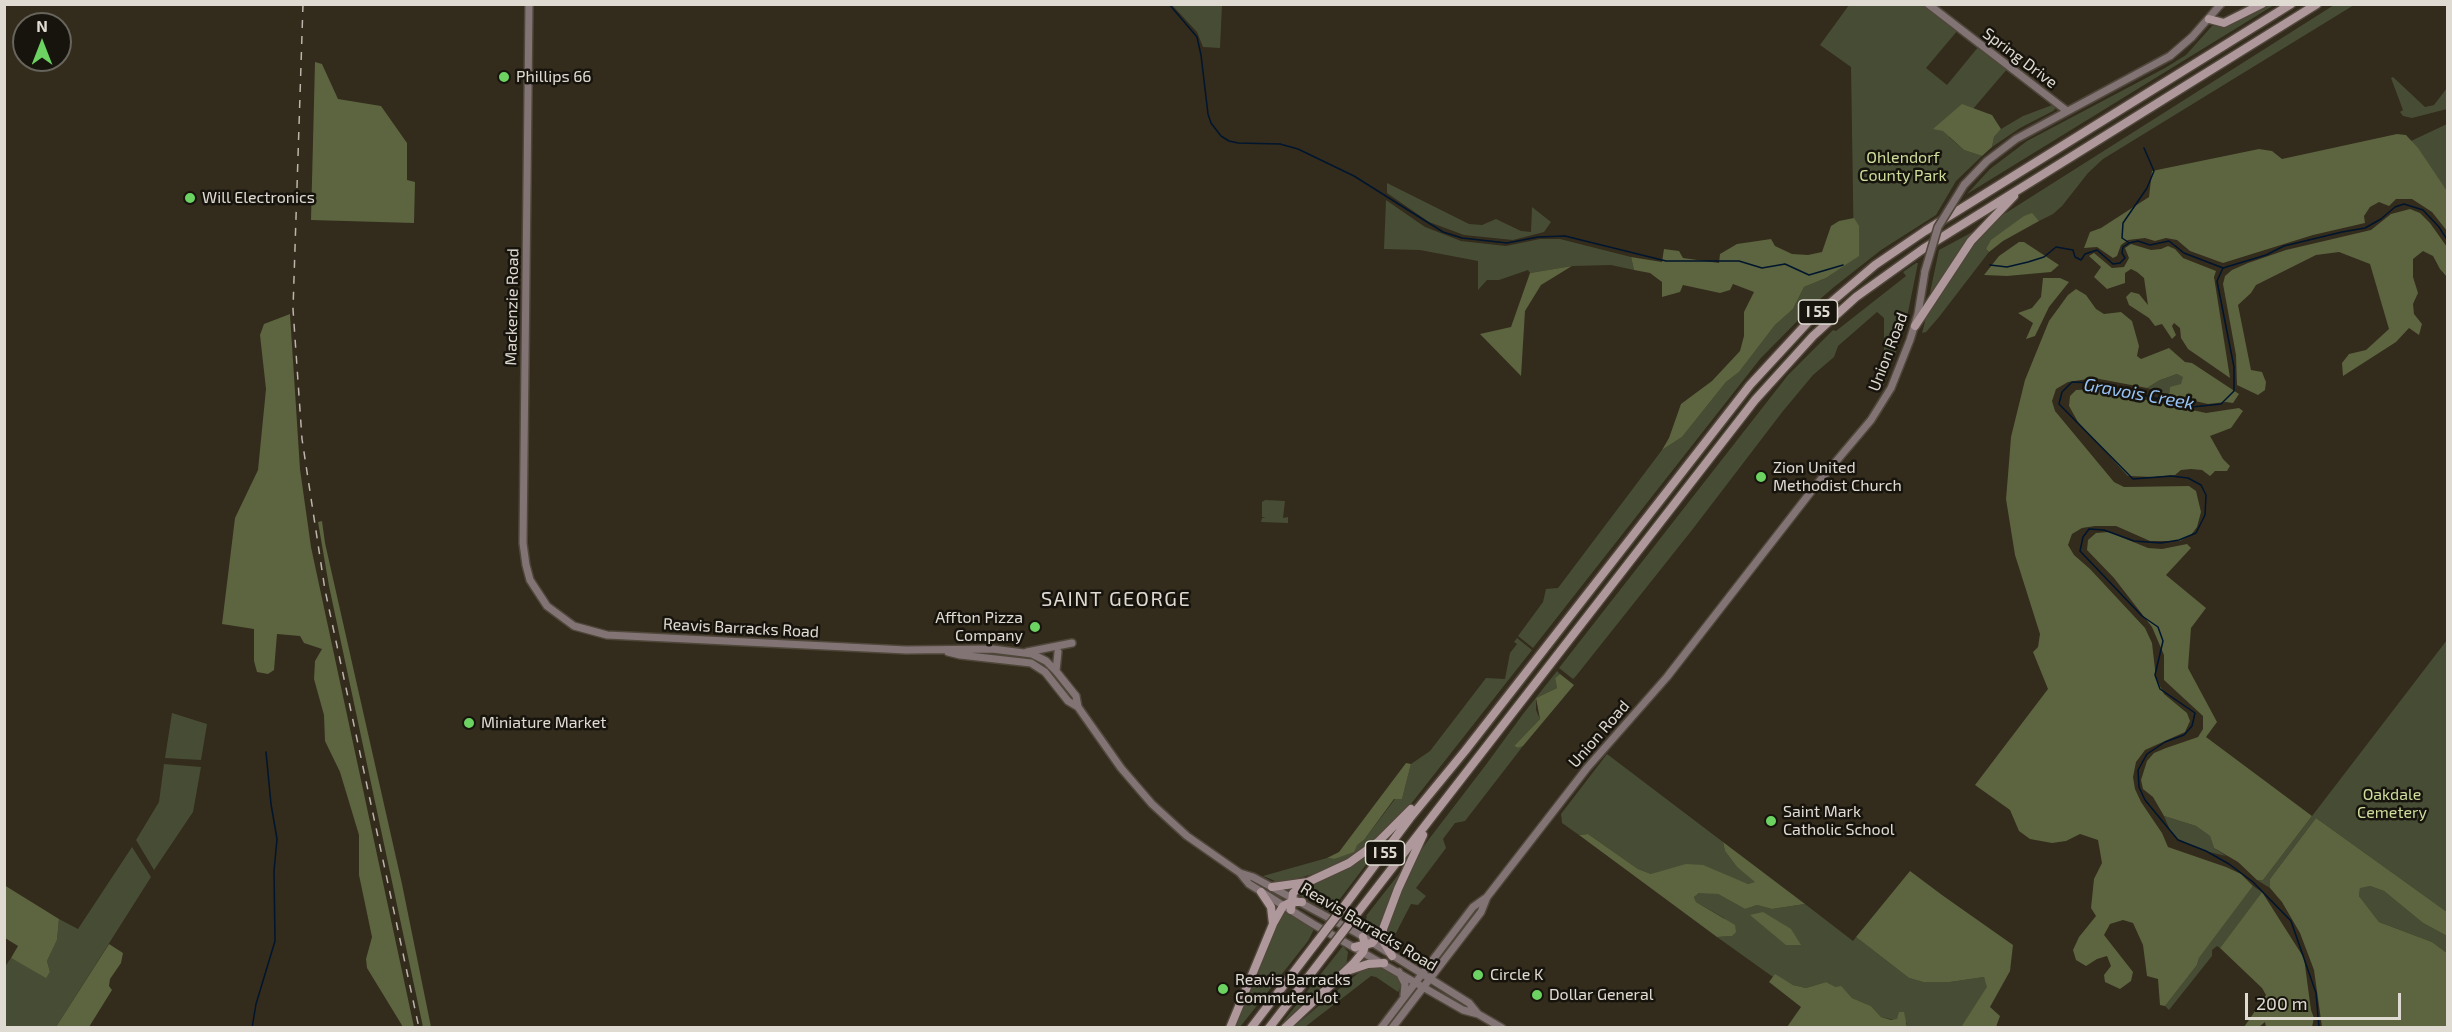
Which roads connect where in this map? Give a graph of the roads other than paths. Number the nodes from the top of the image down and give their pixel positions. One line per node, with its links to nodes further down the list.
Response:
1 (1928, 4): 8 (main road, Spring Drive)
2 (2221, 4): 7 (main road, Union Road)
3 (2262, 4): 7 (highway)
4 (2290, 4): 18 (highway, I 55)
5 (2317, 4): 9 (highway, I 55)
6 (530, 6): 11 (main road, Mackenzie Road)
7 (2209, 19): 8 (main road, Union Road)
8 (2067, 111): 10 (main road, Union Road, bridge)
9 (2025, 186): 10 (highway); 19 (highway, I 55)
10 (1915, 326): 24 (main road, Union Road)
11 (545, 604): 13 (main road, Reavis Barracks Road)
12 (1072, 643): 14 (main road)
13 (944, 651): 14 (main road, Reavis Barracks Road); 17 (main road, Reavis Barracks Road)
14 (1026, 652): 16 (main road, Reavis Barracks Road)
15 (1058, 652): 16 (main road)
16 (1056, 671): 17 (main road, Reavis Barracks Road)
17 (1078, 707): 20 (main road, Reavis Barracks Road)
18 (1427, 796): 21 (highway); 41 (highway, I 55, bridge)
19 (1431, 818): 28 (highway); 42 (highway, I 55, bridge)
20 (1240, 873): 22 (main road, Reavis Barracks Road); 23 (main road, Reavis Barracks Road)
21 (1308, 882): 22 (highway); 26 (highway)
22 (1272, 887): 26 (main road, Reavis Barracks Road)
23 (1261, 892): 26 (main road, Reavis Barracks Road); 27 (highway)
24 (1487, 897): 34 (main road, Union Road); 35 (main road, Union Road)
25 (1302, 902): 26 (highway); 29 (main road, Reavis Barracks Road)
26 (1289, 904): 27 (highway); 29 (main road, Reavis Barracks Road)
27 (1273, 924): 40 (highway)
28 (1383, 929): 29 (highway); 30 (highway)
29 (1364, 945): 30 (main road, Reavis Barracks Road); 31 (main road, Reavis Barracks Road); 32 (highway)
30 (1392, 956): 34 (main road, Reavis Barracks Road)
31 (1384, 963): 32 (highway); 33 (main road, Reavis Barracks Road)
32 (1347, 971): 43 (highway)
33 (1399, 972): 36 (main road, Reavis Barracks Road); 38 (main road)
34 (1422, 974): 35 (main road, Reavis Barracks Road); 36 (main road, Union Road)
35 (1430, 979): 37 (main road, Union Road); 39 (main road, Reavis Barracks Road)
36 (1416, 981): 37 (main road, Reavis Barracks Road); 38 (main road, Union Road)
37 (1424, 986): 39 (main road, Reavis Barracks Road); 45 (main road, Union Road)
38 (1404, 996): 44 (main road, Union Road)
39 (1478, 1014): 46 (main road, Reavis Barracks Road)
40 (1230, 1028)
41 (1251, 1028)
42 (1269, 1028)
43 (1285, 1028)
44 (1381, 1028)
45 (1392, 1028)
46 (1502, 1028)

